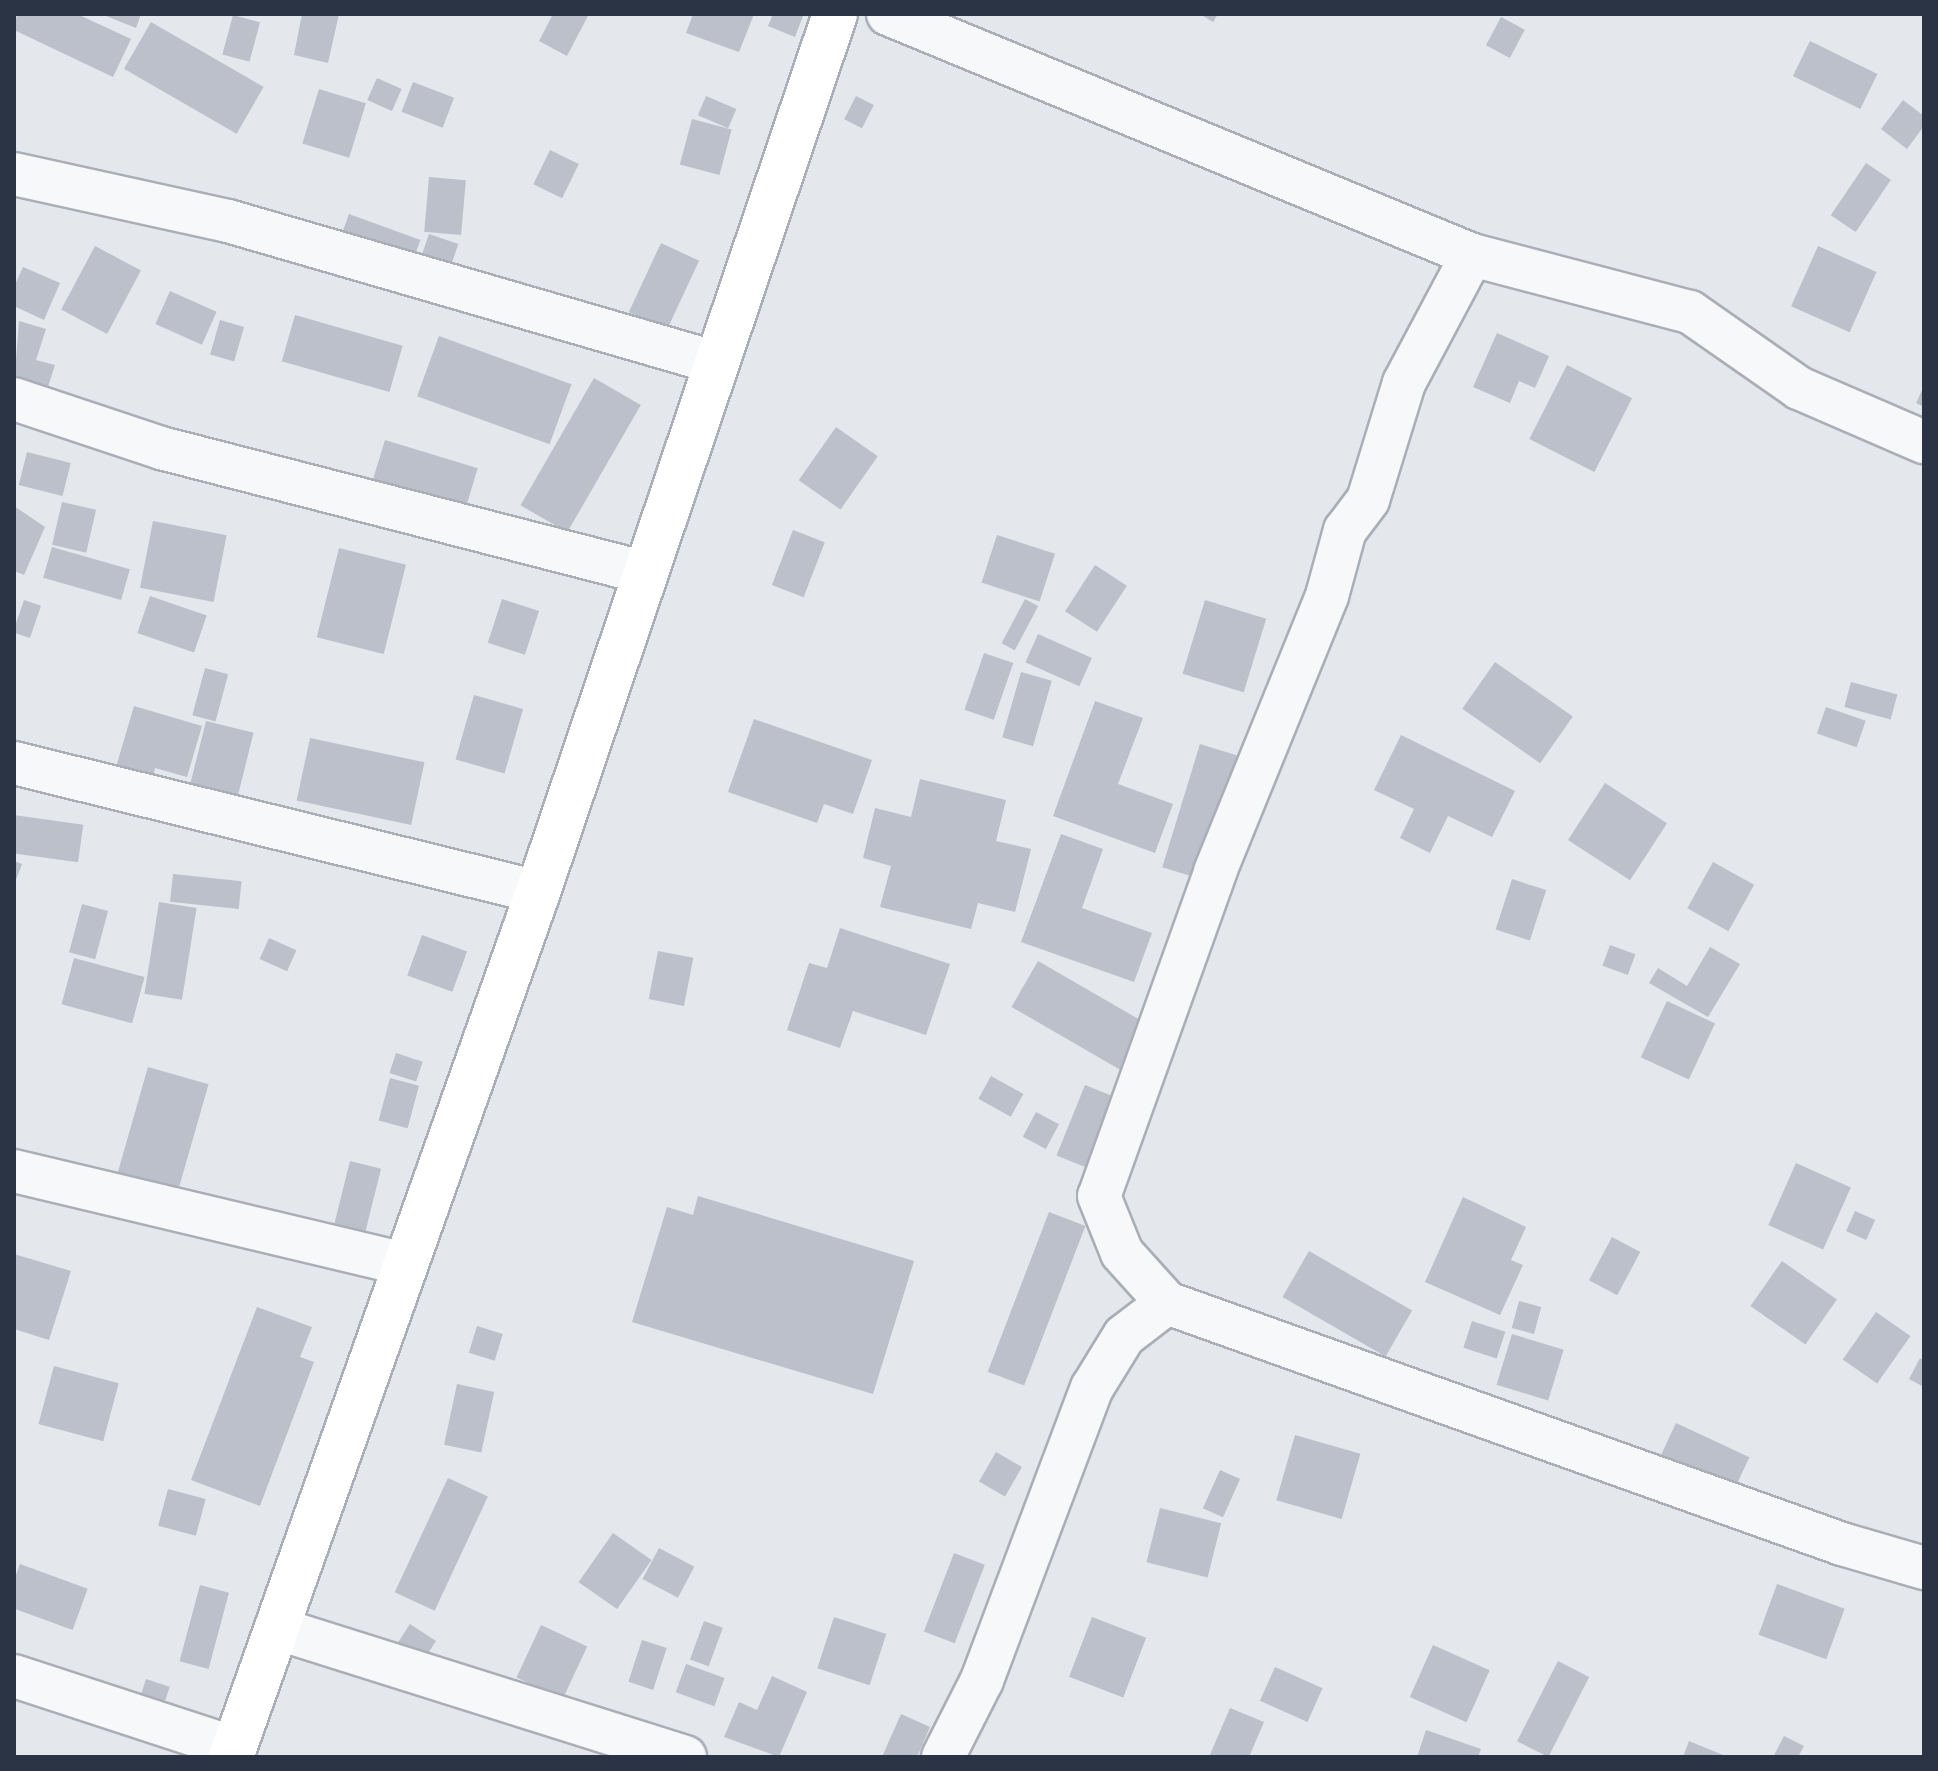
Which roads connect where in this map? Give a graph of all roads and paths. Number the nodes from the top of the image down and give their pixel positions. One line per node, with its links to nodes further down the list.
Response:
1 (835, 14): 5 (main road)
2 (888, 14): 4 (street)
3 (14, 174): 5 (street)
4 (1472, 255): 7 (street); 13 (street)
5 (717, 363): 8 (main road)
6 (14, 399): 8 (street)
7 (1924, 442)
8 (646, 573): 10 (main road)
9 (14, 763): 10 (street)
10 (538, 892): 12 (main road)
11 (14, 1171): 12 (street)
12 (404, 1264): 15 (main road)
13 (1167, 1303): 14 (street); 19 (street)
14 (1924, 1568)
15 (276, 1628): 17 (main road); 18 (street)
16 (14, 1676): 17 (street)
17 (233, 1752)
18 (685, 1757)
19 (943, 1757)

